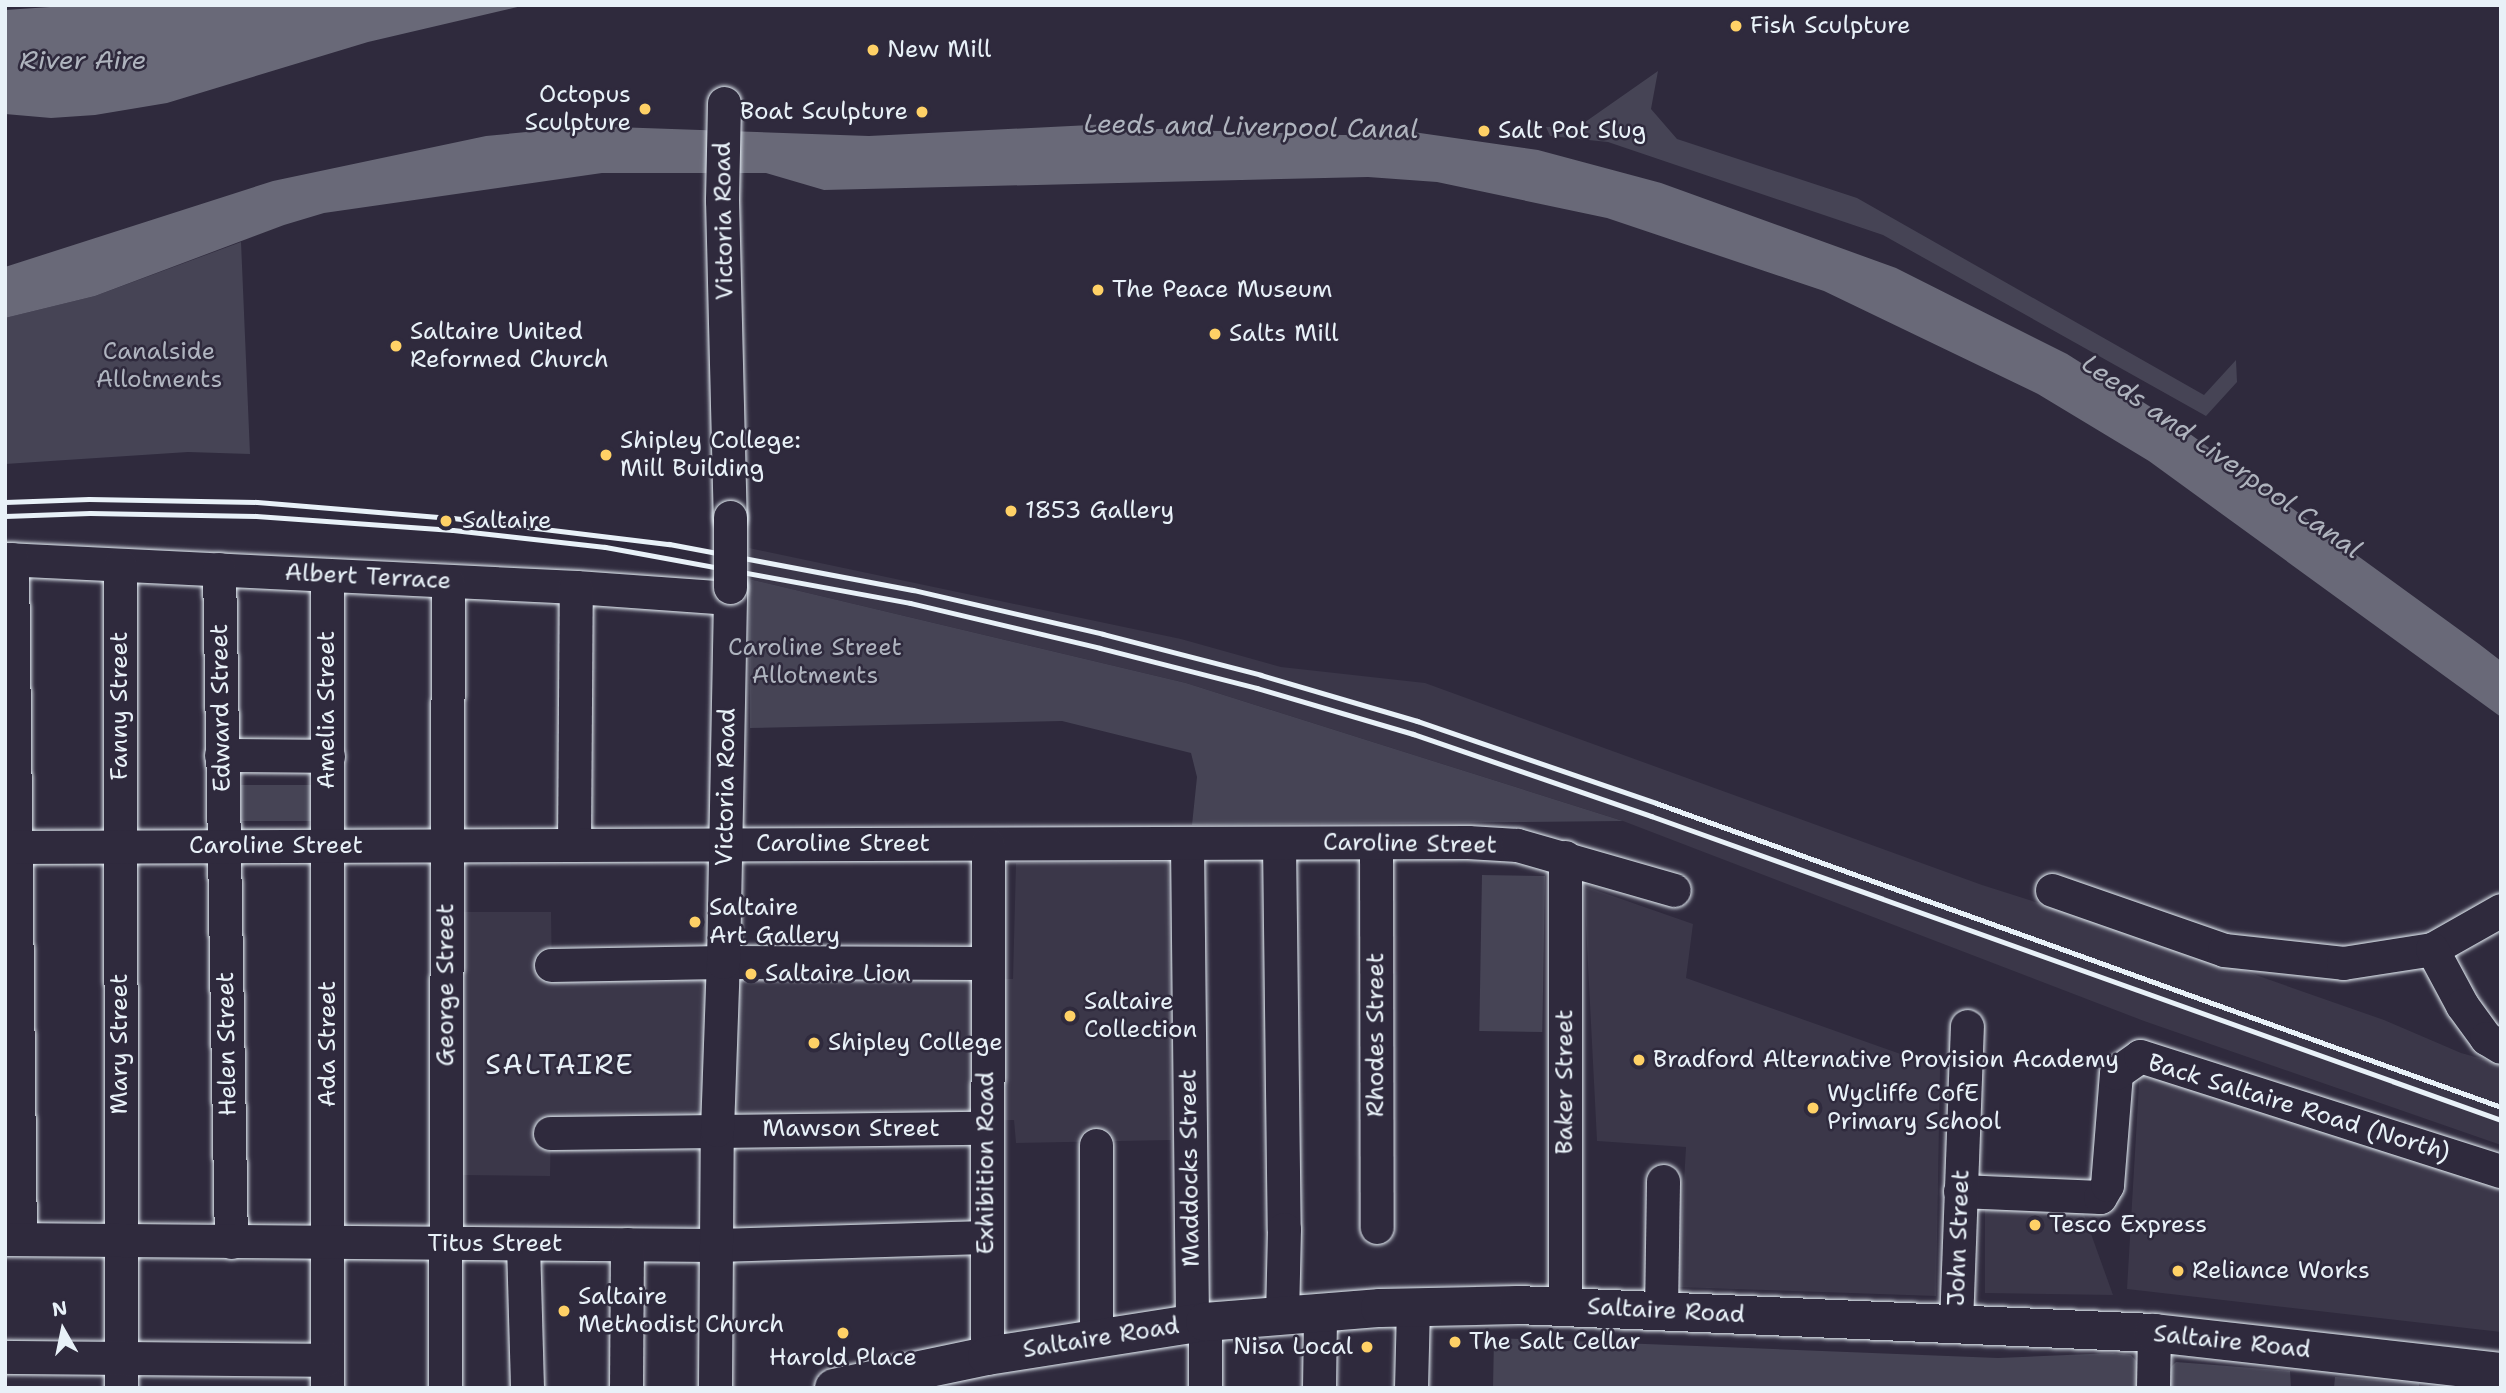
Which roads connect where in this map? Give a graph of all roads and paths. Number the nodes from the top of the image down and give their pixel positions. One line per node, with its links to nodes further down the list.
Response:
1 (724, 108): 8 (street, Victoria Road, bridge)
2 (8, 559): 3 (street, Albert Terrace); 20 (street)
3 (120, 565): 4 (street, Albert Terrace); 21 (street, Fanny Street)
4 (219, 569): 5 (street, Albert Terrace); 9 (street, Edward Street)
5 (327, 575): 6 (street, Albert Terrace); 10 (street, Amelia Street)
6 (449, 582): 7 (street, Albert Terrace); 19 (street, George Street)
7 (576, 587): 8 (street, Albert Terrace); 15 (street)
8 (730, 593): 16 (street, Victoria Road)
9 (221, 755): 10 (street); 17 (street, Edward Street)
10 (328, 756): 18 (street, Amelia Street)
11 (1187, 843): 12 (street, Caroline Street); 14 (street, Caroline Street); 54 (street, Maddocks Street)
12 (1279, 843): 13 (street, Caroline Street); 53 (street)
13 (1376, 843): 22 (street, Caroline Street); 39 (street, Rhodes Street)
14 (988, 844): 16 (street, Caroline Street); 28 (street, Exhibition Road)
15 (574, 845): 16 (street, Caroline Street); 19 (street, Caroline Street)
16 (724, 845): 27 (street, Victoria Road)
17 (222, 846): 18 (street, Caroline Street); 21 (street, Caroline Street); 43 (street, Helen Street)
18 (328, 846): 19 (street, Caroline Street); 44 (street, Ada Street)
19 (447, 846): 45 (street, George Street)
20 (11, 847): 21 (street, Caroline Street); 41 (street)
21 (120, 847): 42 (street, Mary Street)
22 (1565, 857): 23 (street, Caroline Street); 49 (street, Baker Street)
23 (1674, 890)
24 (2052, 890): 26 (street)
25 (2501, 910): 26 (street)
26 (2432, 949): 31 (street)
27 (723, 962): 28 (street); 29 (street); 33 (street, Victoria Road)
28 (987, 963): 32 (street, Exhibition Road)
29 (551, 965)
30 (1968, 1026): 38 (street, John Street)
31 (2501, 1047)
32 (985, 1128): 33 (street, Mawson Street); 40 (street, Exhibition Road)
33 (717, 1130): 34 (street, Mawson Street); 48 (street, Victoria Road)
34 (550, 1133)
35 (1096, 1144): 57 (street)
36 (2501, 1171): 38 (street, Back Saltaire Road (North))
37 (1663, 1181): 51 (street)
38 (1960, 1191): 55 (street, John Street)
39 (1377, 1227)
40 (985, 1237): 48 (street, Titus Street); 58 (street, Exhibition Road)
41 (13, 1239): 42 (street, Titus Street)
42 (120, 1241): 43 (street, Titus Street); 61 (street, Mary Street)
43 (231, 1242): 44 (street, Titus Street)
44 (328, 1243): 45 (street, Titus Street); 62 (street, Ada Street)
45 (444, 1244): 46 (street, Titus Street); 63 (street, George Street)
46 (523, 1244): 47 (street, Titus Street); 64 (street)
47 (627, 1244): 48 (street, Titus Street); 65 (street)
48 (717, 1245): 66 (street, Victoria Road)
49 (1565, 1306): 50 (main road, Saltaire Road); 51 (main road, Saltaire Road)
50 (1413, 1308): 52 (main road, Saltaire Road); 70 (street)
51 (1661, 1310): 55 (main road, Saltaire Road)
52 (1320, 1313): 53 (main road, Saltaire Road); 69 (street)
53 (1282, 1317): 54 (main road, Saltaire Road)
54 (1199, 1323): 57 (main road, Saltaire Road); 68 (street, Maddocks Street)
55 (1956, 1324): 56 (main road, Saltaire Road)
56 (2154, 1333): 60 (main road, Saltaire Road); 71 (street)
57 (1096, 1337): 58 (main road, Saltaire Road)
58 (987, 1356): 67 (main road, Saltaire Road)
59 (5, 1357): 61 (street)
60 (2501, 1372)
61 (121, 1373): 62 (street)
62 (327, 1374)
63 (445, 1388)
64 (527, 1388)
65 (626, 1388)
66 (715, 1388)
67 (834, 1388)
68 (1205, 1388)
69 (1319, 1388)
70 (1410, 1388)
71 (2153, 1388)

